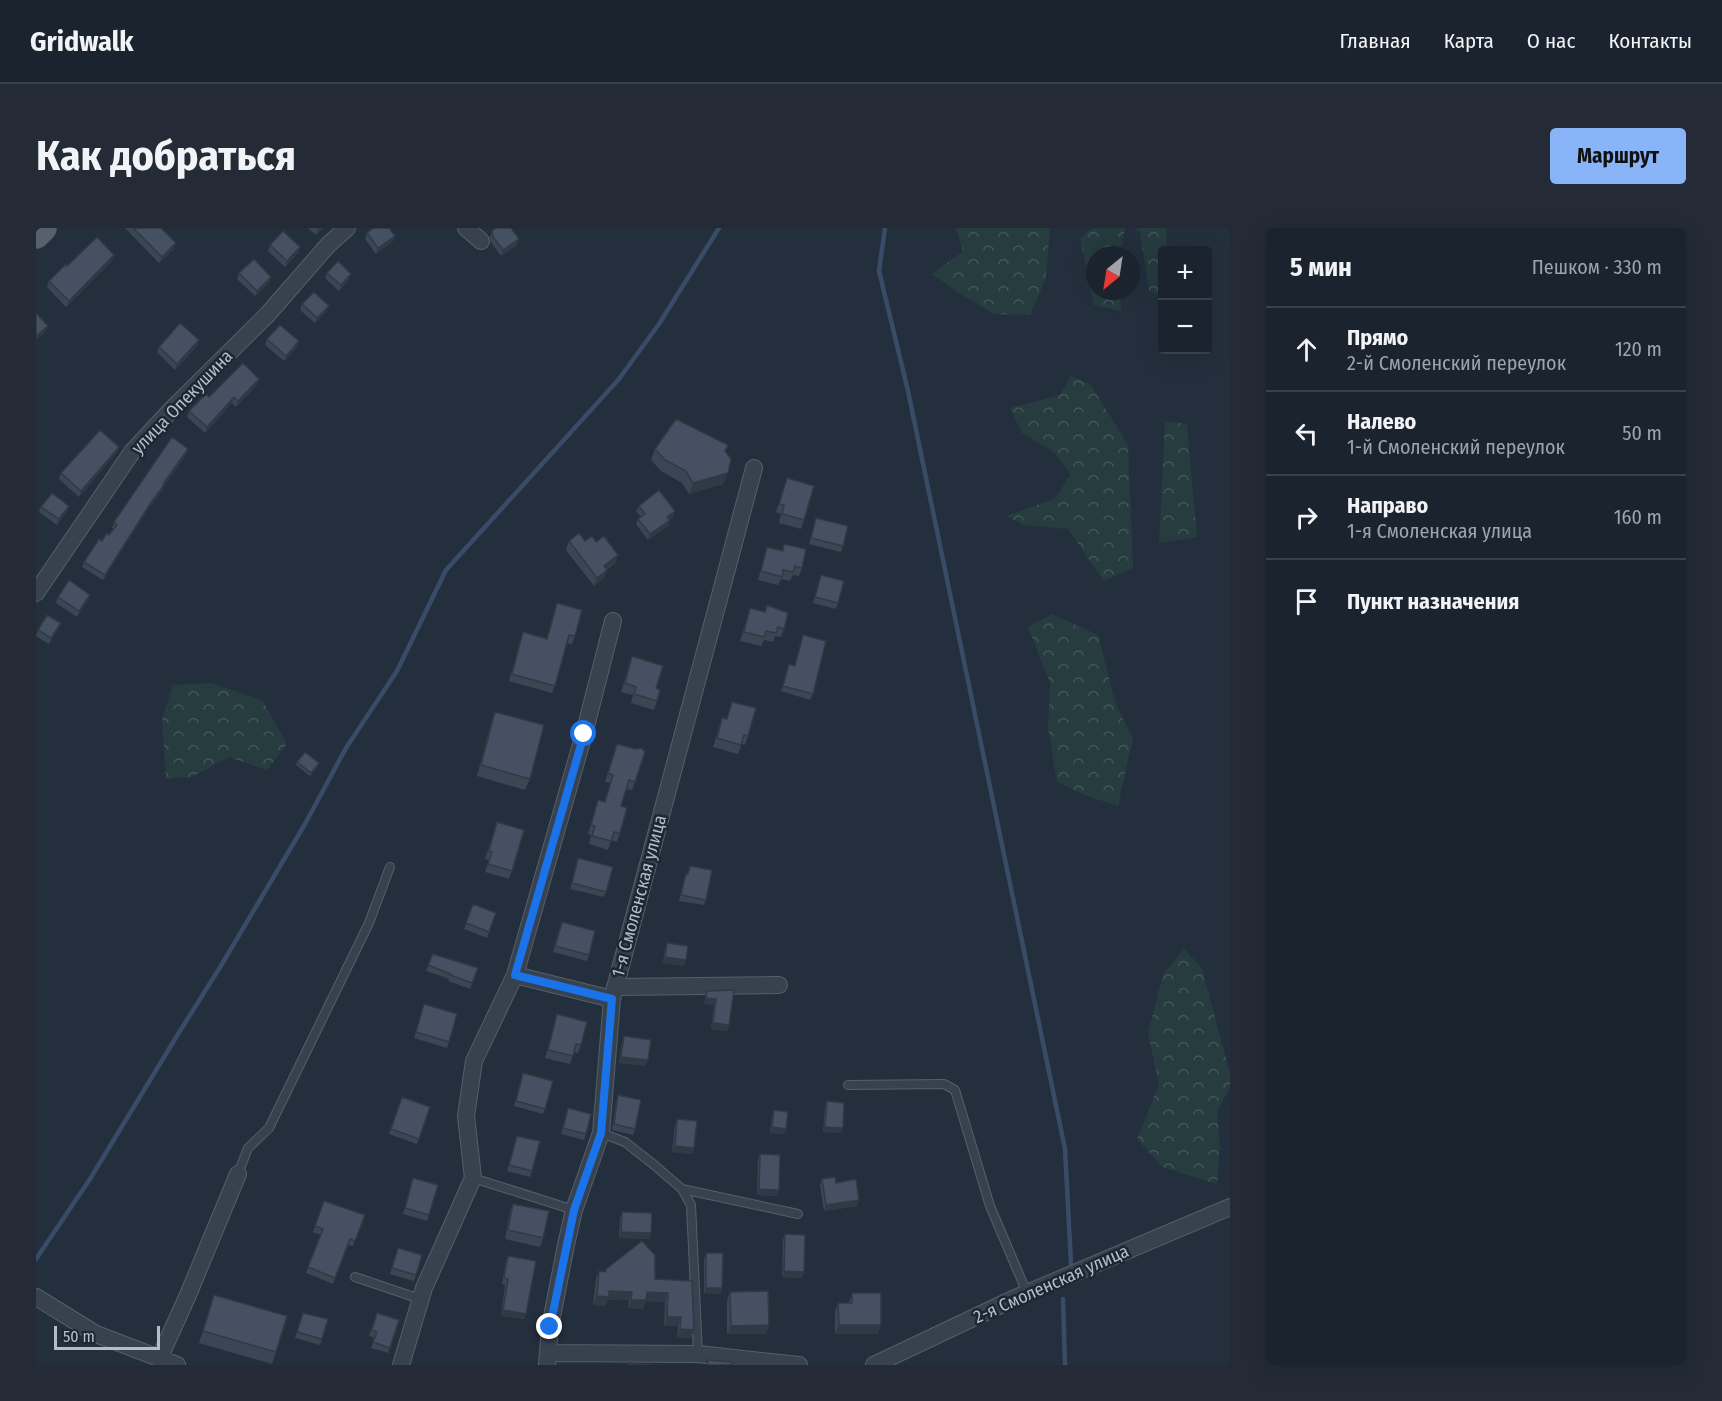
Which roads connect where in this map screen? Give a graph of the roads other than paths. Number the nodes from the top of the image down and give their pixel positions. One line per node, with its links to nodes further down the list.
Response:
1 (43, 228): 4 (main road)
2 (347, 228): 7 (street, улица Опекушина)
3 (466, 228): 5 (street)
4 (36, 235)
5 (481, 241)
6 (754, 468): 12 (street, 1-я Смоленская улица)
7 (36, 593)
8 (613, 621): 10 (street)
9 (390, 867): 15 (lane)
10 (515, 975): 12 (street); 16 (street)
11 (779, 986): 12 (street)
12 (613, 993): 14 (street, 1-я Смоленская улица)
13 (848, 1085): 22 (lane)
14 (601, 1133): 17 (lane); 19 (street, 1-я Смоленская улица)
15 (238, 1174): 26 (street)
16 (473, 1178): 19 (lane); 24 (street)
17 (682, 1189): 20 (lane); 25 (lane)
18 (1230, 1207): 22 (street, 2-я Смоленская улица)
19 (574, 1210): 27 (street, 1-я Смоленская улица)
20 (798, 1214)
21 (355, 1277): 24 (lane)
22 (1027, 1293): 32 (street, 2-я Смоленская улица)
23 (36, 1297): 26 (street)
24 (420, 1299): 30 (street)
25 (698, 1354): 27 (street); 28 (street)
26 (159, 1359): 29 (street)
27 (547, 1359)
28 (757, 1363): 31 (street)
29 (177, 1365)
30 (401, 1365)
31 (799, 1365)
32 (874, 1365)

